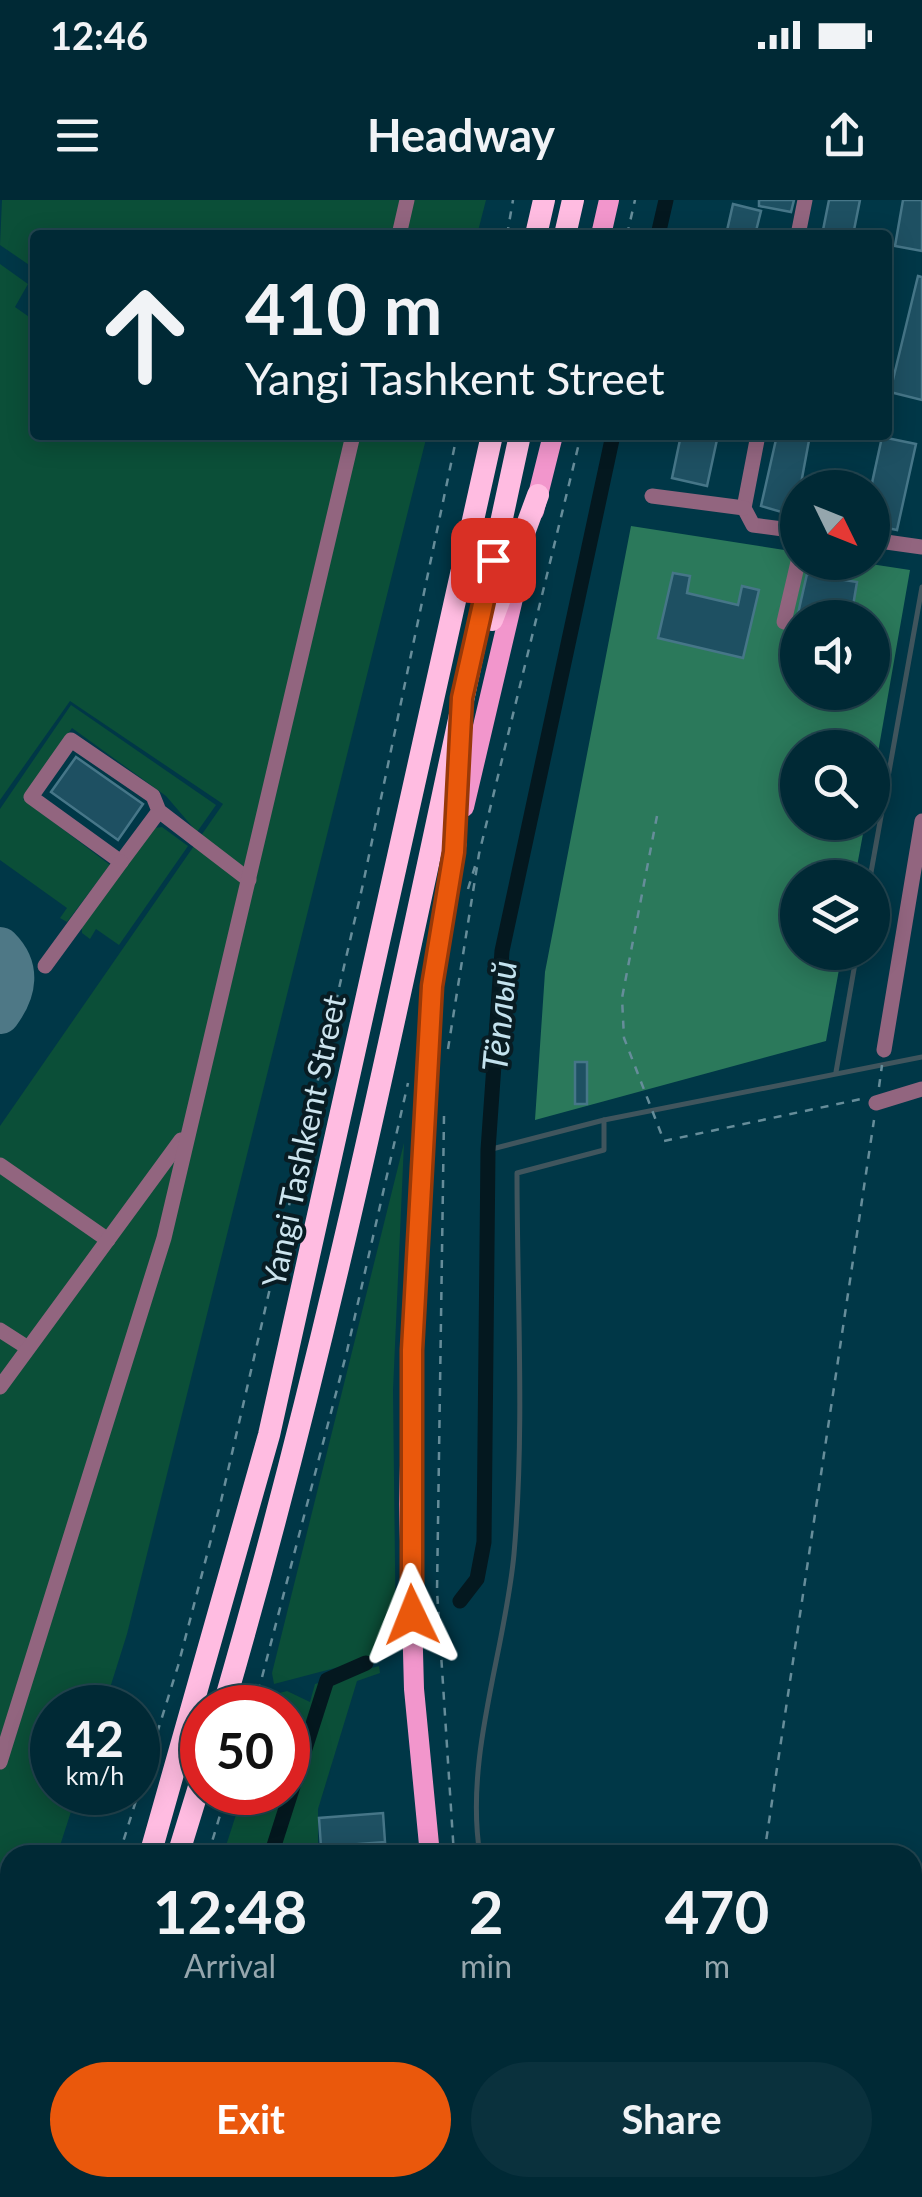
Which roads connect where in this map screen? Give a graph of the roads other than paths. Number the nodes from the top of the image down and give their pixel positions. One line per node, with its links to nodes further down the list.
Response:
1 (407, 200): 6 (street)
2 (544, 200): 7 (highway)
3 (573, 200): 8 (highway)
4 (610, 200): 9 (main road)
5 (804, 200): 10 (street)
6 (400, 230)
7 (537, 230)
8 (566, 230)
9 (603, 230)
10 (799, 230)
11 (352, 440): 27 (street)
12 (491, 440): 41 (highway, Yangi Tashkent Street)
13 (519, 440): 22 (highway, Yangi Tashkent Street)
14 (552, 440): 16 (main road)
15 (757, 440): 18 (street)
16 (538, 495): 22 (highway); 25 (main road)
17 (652, 496): 18 (street)
18 (744, 508): 19 (street)
19 (780, 529)
20 (890, 542): 21 (street)
21 (920, 546)
22 (462, 698): 25 (highway); 38 (highway, Yangi Tashkent Street)
23 (159, 811): 26 (street); 26 (street); 27 (street)
24 (922, 821): 29 (street)
25 (454, 852): 43 (main road)
26 (121, 862): 28 (street)
27 (249, 880): 32 (street)
28 (45, 966)
29 (884, 1050)
30 (922, 1089): 31 (street)
31 (877, 1100)
32 (187, 1131): 34 (street); 39 (street)
33 (0, 1165): 34 (street)
34 (108, 1240): 36 (street)
35 (0, 1330): 36 (street)
36 (28, 1348): 37 (street)
37 (0, 1386)
38 (229, 1685)
39 (0, 1762)
40 (190, 1815): 42 (highway)
41 (153, 1845)
42 (181, 1845)
43 (429, 1845)

